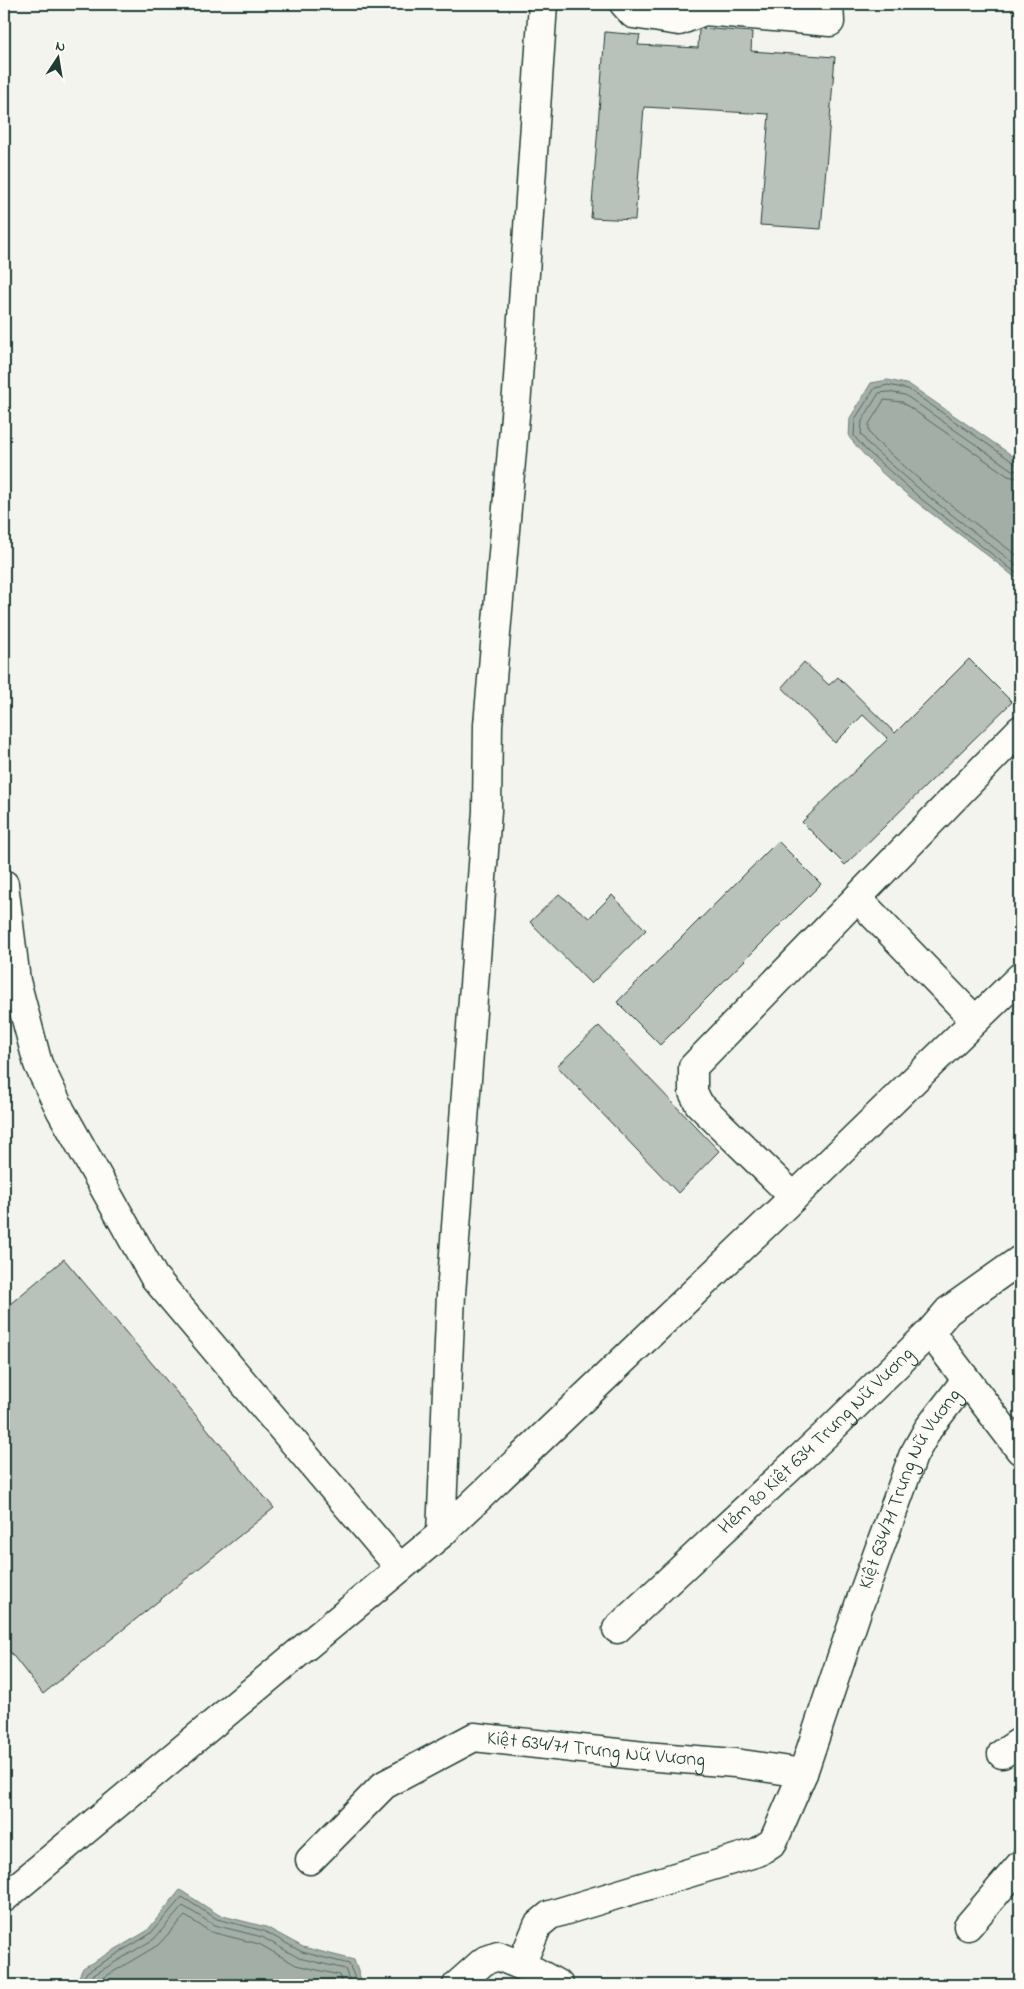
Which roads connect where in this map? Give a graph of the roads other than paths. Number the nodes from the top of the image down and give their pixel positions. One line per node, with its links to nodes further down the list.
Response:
1 (543, 4): 16 (street)
2 (624, 4): 4 (street)
3 (829, 4): 5 (street)
4 (704, 7): 5 (street)
5 (744, 9)
6 (1020, 730): 8 (street)
7 (4, 884): 17 (street)
8 (858, 899): 10 (street); 11 (street)
9 (1020, 977): 10 (street)
10 (975, 1020): 11 (street)
11 (794, 1197): 16 (street)
12 (1020, 1260): 13 (street, Hẻm 80 Kiệt 634 Trưng Nữ Vương)
13 (930, 1332): 14 (street); 18 (street, Hẻm 80 Kiệt 634 Trưng Nữ Vương)
14 (966, 1380): 15 (street); 19 (street, Kiệt 634/71 Trưng Nữ Vương)
15 (1020, 1450)
16 (441, 1534): 17 (street)
17 (400, 1568): 22 (street)
18 (617, 1629)
19 (803, 1773): 20 (street, Kiệt 634/71 Trưng Nữ Vương); 24 (street, Kiệt 634/71 Trưng Nữ Vương)
20 (310, 1860)
21 (1020, 1865): 23 (street)
22 (4, 1898)
23 (968, 1926)
24 (521, 1965): 25 (street); 26 (street)
25 (457, 1985)
26 (559, 1985)

